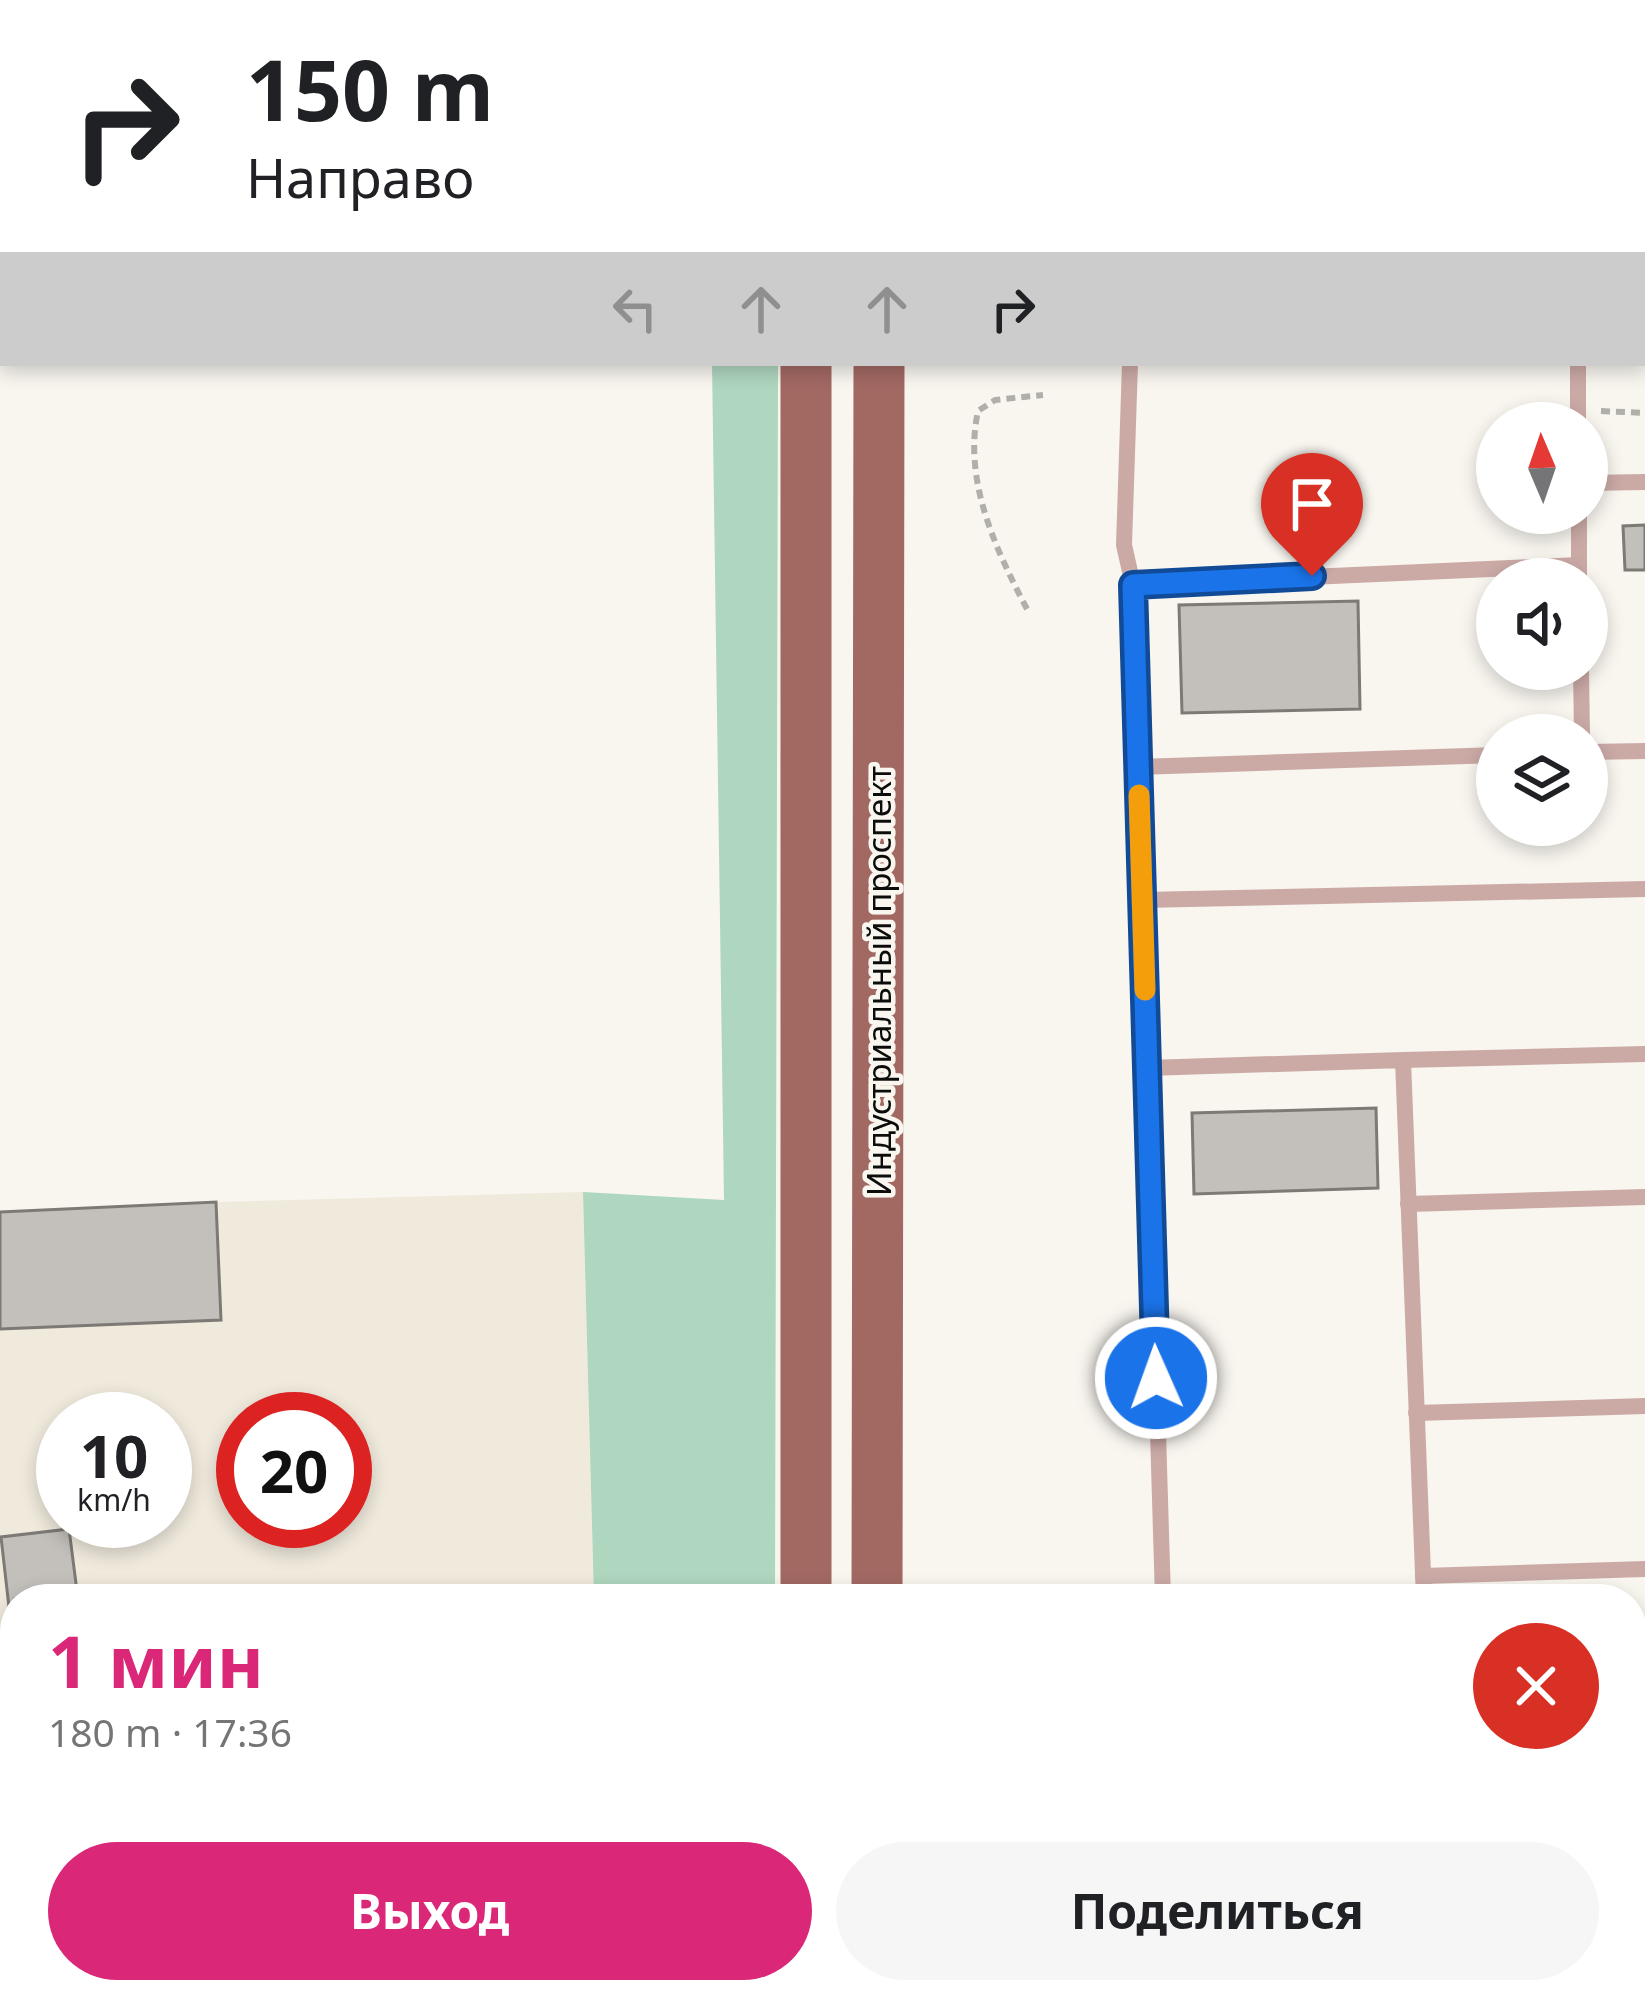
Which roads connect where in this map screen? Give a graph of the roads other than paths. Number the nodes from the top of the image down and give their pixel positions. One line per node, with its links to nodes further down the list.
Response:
1 (806, 366): 25 (main road)
2 (879, 366): 26 (main road, Индустриальный проспект)
3 (1130, 366): 9 (lane)
4 (1577, 366): 5 (lane)
5 (1577, 402)
6 (1645, 482): 7 (lane)
7 (1608, 483)
8 (1476, 575): 9 (lane)
9 (1133, 585): 13 (lane)
10 (1645, 751): 11 (lane)
11 (1608, 752)
12 (1476, 756): 13 (lane)
13 (1138, 767): 15 (lane)
14 (1645, 889): 15 (lane)
15 (1142, 900): 18 (lane)
16 (1645, 1054): 17 (lane)
17 (1402, 1060): 18 (lane); 20 (lane)
18 (1148, 1068): 27 (lane)
19 (1645, 1197): 20 (lane)
20 (1408, 1204): 22 (lane)
21 (1645, 1406): 22 (lane)
22 (1416, 1413): 24 (lane)
23 (1645, 1569): 24 (lane)
24 (1423, 1576): 28 (lane)
25 (806, 1584)
26 (878, 1584)
27 (1163, 1584)
28 (1423, 1584)

